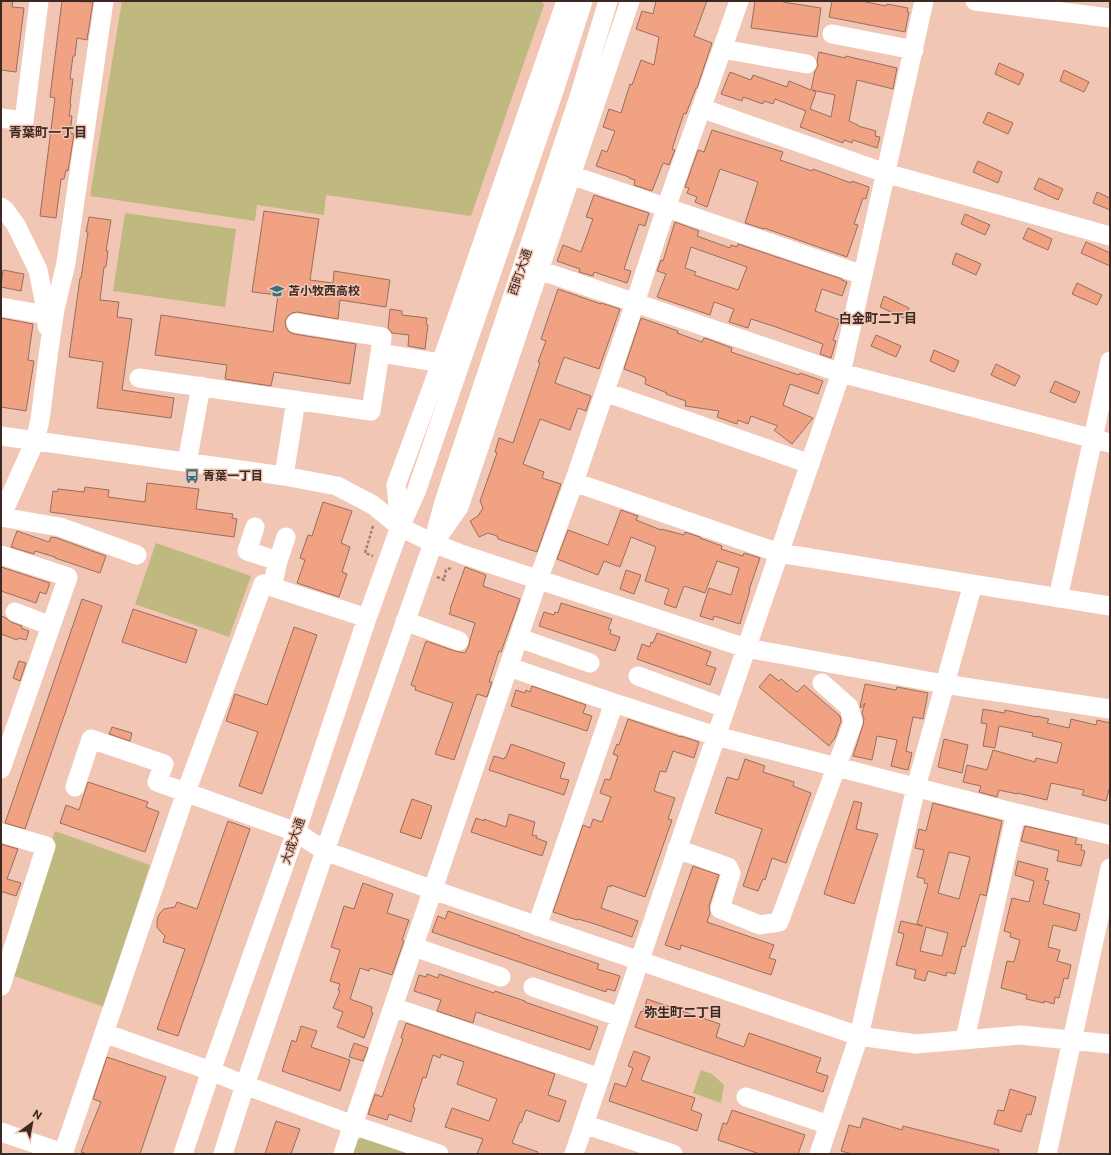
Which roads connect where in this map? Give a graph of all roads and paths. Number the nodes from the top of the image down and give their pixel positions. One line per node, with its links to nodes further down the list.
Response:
1 (39, 1): 16 (street)
2 (104, 1): 22 (street)
3 (566, 1): 33 (street)
4 (583, 1): 48 (street)
5 (608, 1): 50 (street, 西町大通)
6 (630, 1): 18 (street)
7 (739, 1): 12 (street)
8 (924, 1): 13 (street)
9 (975, 1): 10 (street)
10 (1110, 18)
11 (832, 34): 13 (street)
12 (722, 49): 14 (street); 15 (street)
13 (914, 50): 17 (street)
14 (807, 64)
15 (701, 108): 17 (street); 20 (street)
16 (1, 118)
17 (885, 173): 21 (street); 25 (street)
18 (571, 175): 20 (street); 24 (street)
19 (1, 207): 23 (street)
20 (666, 208): 25 (street); 26 (street)
21 (1110, 236)
22 (66, 263): 23 (street); 30 (street)
23 (38, 270): 28 (street)
24 (539, 270): 26 (street); 50 (street)
25 (863, 275): 34 (street)
26 (635, 303): 34 (street); 37 (street)
27 (1, 307): 28 (street)
28 (47, 315): 30 (street)
29 (296, 323): 31 (street)
30 (49, 349): 40 (street)
31 (380, 353): 33 (street); 38 (street)
32 (1110, 361): 41 (street)
33 (441, 363): 48 (street)
34 (841, 373): 41 (street); 43 (street)
35 (139, 378): 36 (street)
36 (201, 386): 38 (street); 42 (street)
37 (605, 392): 43 (street); 45 (street)
38 (296, 400): 44 (street)
39 (1, 436): 40 (street)
40 (35, 441): 42 (street); 46 (street)
41 (1102, 441): 58 (street)
42 (187, 463): 44 (street)
43 (810, 464): 51 (street)
44 (284, 476): 48 (street)
45 (574, 482): 51 (street); 55 (street)
46 (1, 517): 53 (street)
47 (255, 527): 54 (street)
48 (400, 527): 50 (street); 61 (street, 大成大通)
49 (286, 537): 54 (street)
50 (433, 543): 55 (street); 62 (street)
51 (779, 553): 56 (street); 66 (street)
52 (1, 555): 63 (street)
53 (137, 555)
54 (278, 561): 57 (street)
55 (538, 580): 64 (street); 66 (street)
56 (973, 584): 58 (street); 71 (street)
57 (272, 587): 61 (street); 80 (street)
58 (1058, 598): 59 (street)
59 (1110, 606)
60 (15, 612): 63 (street)
61 (367, 618): 82 (street, 大成大通)
62 (405, 621): 65 (street); 86 (street)
63 (51, 626): 77 (street)
64 (519, 638): 67 (street); 68 (street)
65 (459, 641)
66 (746, 648): 71 (street); 73 (street)
67 (590, 663)
68 (509, 667): 72 (street); 88 (street)
69 (638, 676): 73 (street)
70 (822, 683): 76 (street)
71 (944, 684): 74 (street); 79 (street)
72 (614, 703): 75 (street); 89 (street)
73 (726, 708): 75 (street)
74 (1110, 709)
75 (716, 736): 76 (street); 85 (street)
76 (836, 767): 79 (street); 85 (street)
77 (1, 769)
78 (75, 787): 80 (street)
79 (916, 788): 81 (street); 98 (street)
80 (186, 792): 82 (street); 97 (street)
81 (1016, 813): 84 (street); 99 (street)
82 (296, 832): 86 (street); 102 (street, 大成大通)
83 (1, 833): 93 (street)
84 (1110, 835)
85 (677, 849): 91 (street)
86 (325, 851): 88 (street); 104 (street)
87 (1110, 868): 100 (street)
88 (433, 890): 89 (street); 90 (street)
89 (537, 926): 91 (street)
90 (414, 948): 92 (street); 95 (street)
91 (639, 960): 96 (street); 98 (street)
92 (501, 977)
93 (1, 986)
94 (533, 987): 96 (street)
95 (393, 1007): 103 (street); 107 (street)
96 (620, 1017): 103 (street)
97 (104, 1033): 102 (street); 110 (street)
98 (859, 1036): 99 (street); 108 (street)
99 (965, 1039): 100 (street)
100 (1072, 1040): 101 (street); 118 (street)
101 (1110, 1044)
102 (211, 1071): 104 (street); 111 (street, 大成大通)
103 (600, 1078): 106 (street)
104 (245, 1085): 107 (street); 112 (street)
105 (746, 1097): 108 (street)
106 (584, 1124): 115 (street); 116 (street)
107 (353, 1125): 113 (street); 114 (street)
108 (829, 1125): 117 (street)
109 (1, 1132): 110 (street)
110 (63, 1154)
111 (183, 1154)
112 (223, 1154)
113 (343, 1154)
114 (439, 1154)
115 (574, 1154)
116 (673, 1154)
117 (819, 1154)
118 (1047, 1154)

